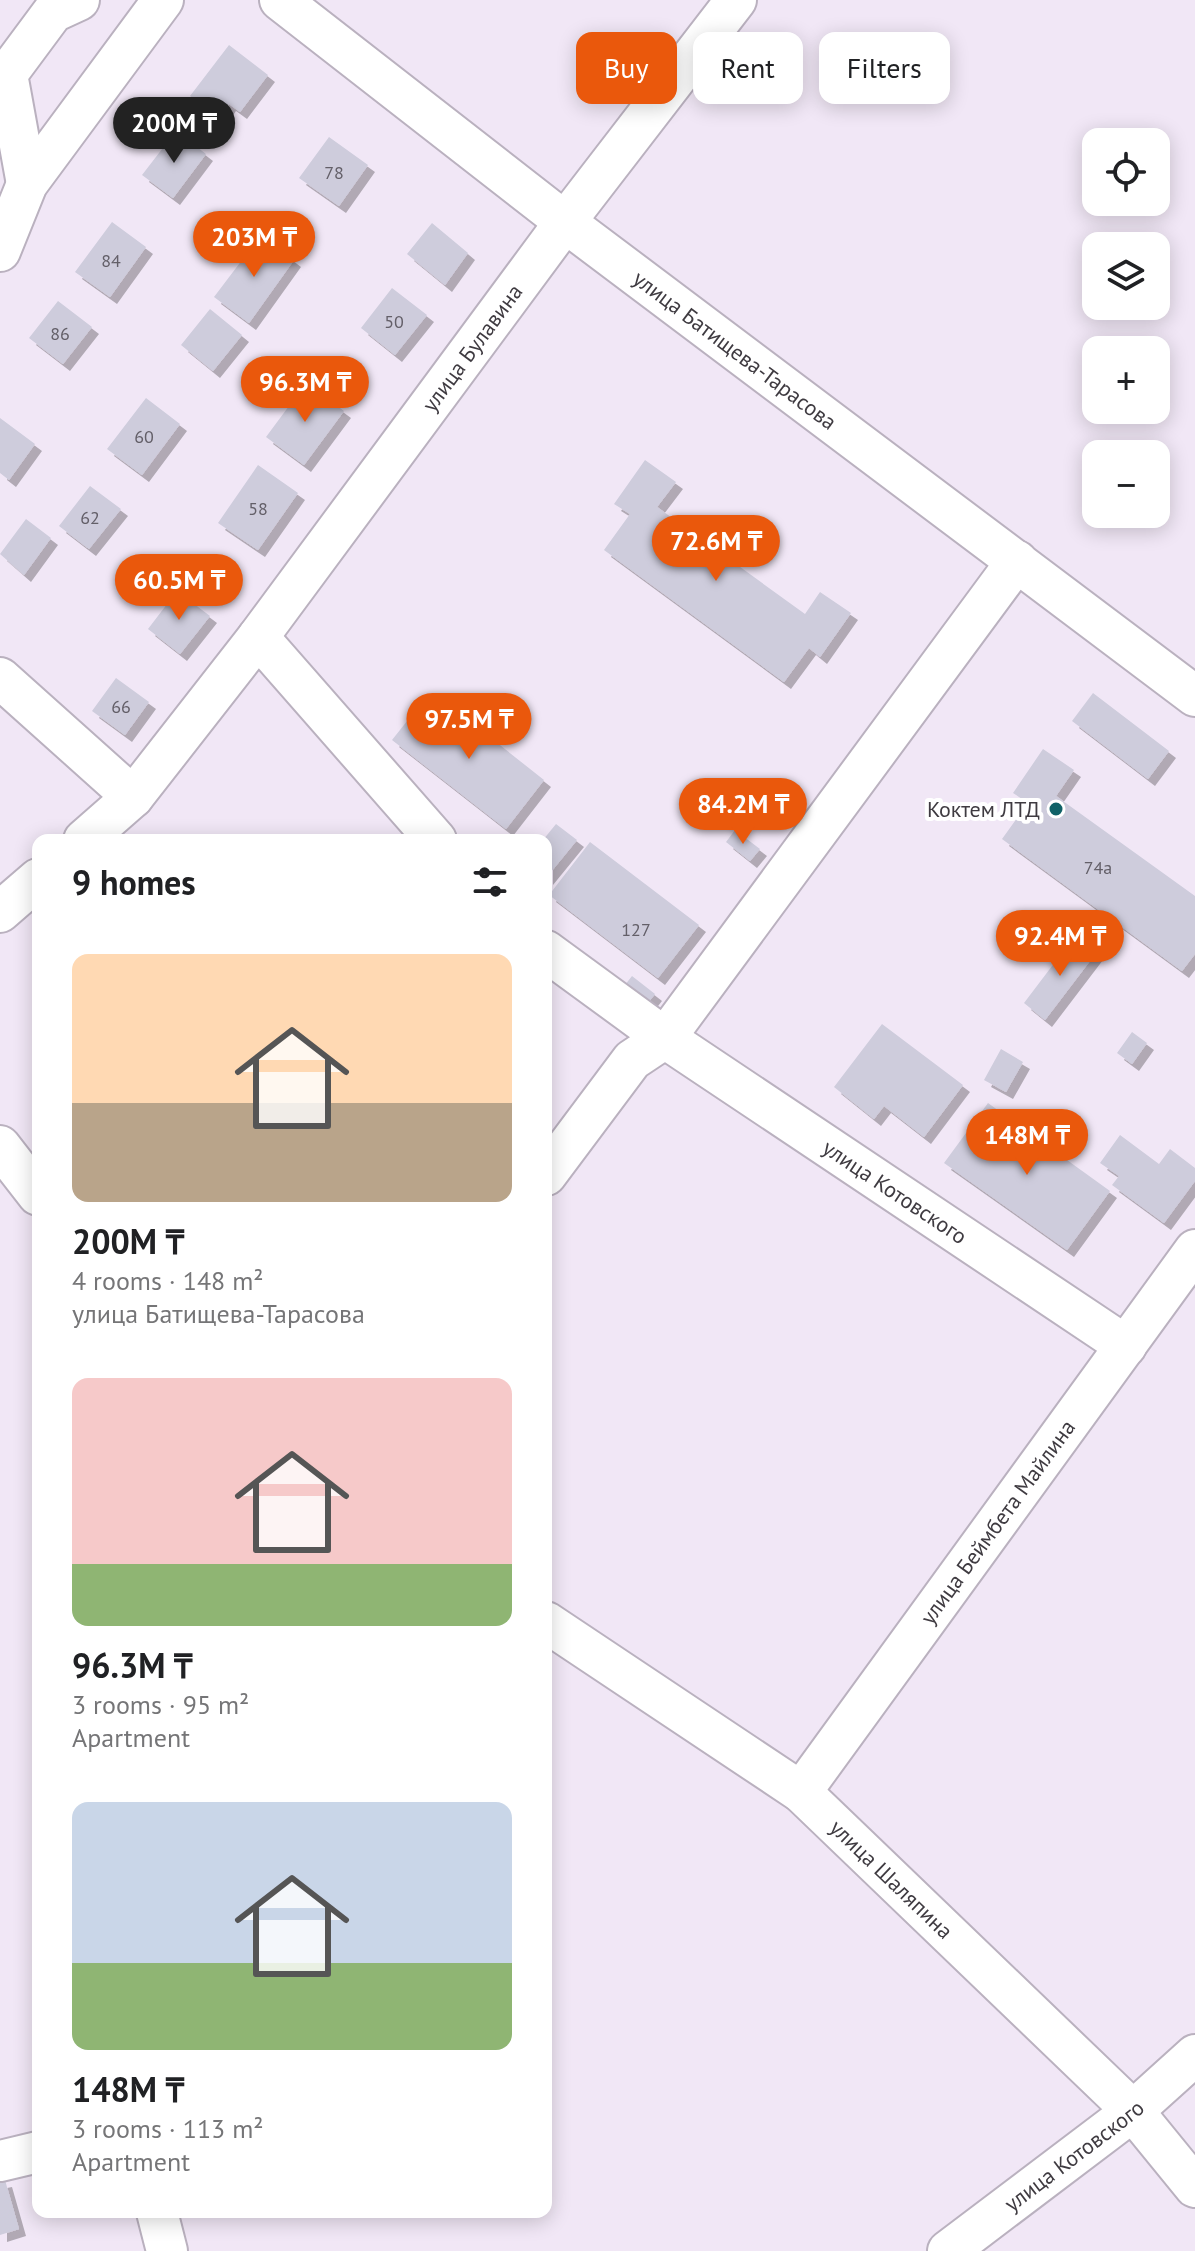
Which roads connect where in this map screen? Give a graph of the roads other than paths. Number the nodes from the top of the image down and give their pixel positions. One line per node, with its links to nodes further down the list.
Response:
1 (79, 0): 5 (street)
2 (163, 0): 5 (street)
3 (280, 0): 6 (street, улица Батищева-Тарасова)
4 (736, 0): 6 (street, улица Булавина)
5 (27, 184): 7 (street)
6 (565, 222): 8 (street, улица Батищева-Тарасова); 9 (street, улица Булавина)
7 (0, 251)
8 (1017, 561): 11 (street, улица Батищева-Тарасова); 18 (street)
9 (258, 637): 12 (street, улица Булавина); 14 (street)
10 (0, 678): 12 (street)
11 (1195, 696)
12 (133, 797): 13 (street, улица Булавина)
13 (91, 834)
14 (431, 834)
15 (32, 884): 16 (street)
16 (0, 912)
17 (552, 955): 18 (street, улица Котовского)
18 (665, 1038): 20 (street); 23 (street, улица Котовского)
19 (0, 1146): 21 (street)
20 (552, 1167)
21 (32, 1187)
22 (1195, 1250): 23 (street, улица Беймбета Майлина)
23 (1126, 1346): 25 (street, улица Беймбета Майлина)
24 (552, 1626): 25 (street, улица Шаляпина)
25 (801, 1792): 27 (street, улица Шаляпина)
26 (1195, 2055): 27 (street, улица Котовского)
27 (1133, 2111): 30 (street, улица Шаляпина); 33 (street, улица Котовского)
28 (32, 2153): 29 (street)
29 (0, 2161)
30 (1195, 2187)
31 (159, 2218): 32 (street)
32 (167, 2251)
33 (948, 2251)

